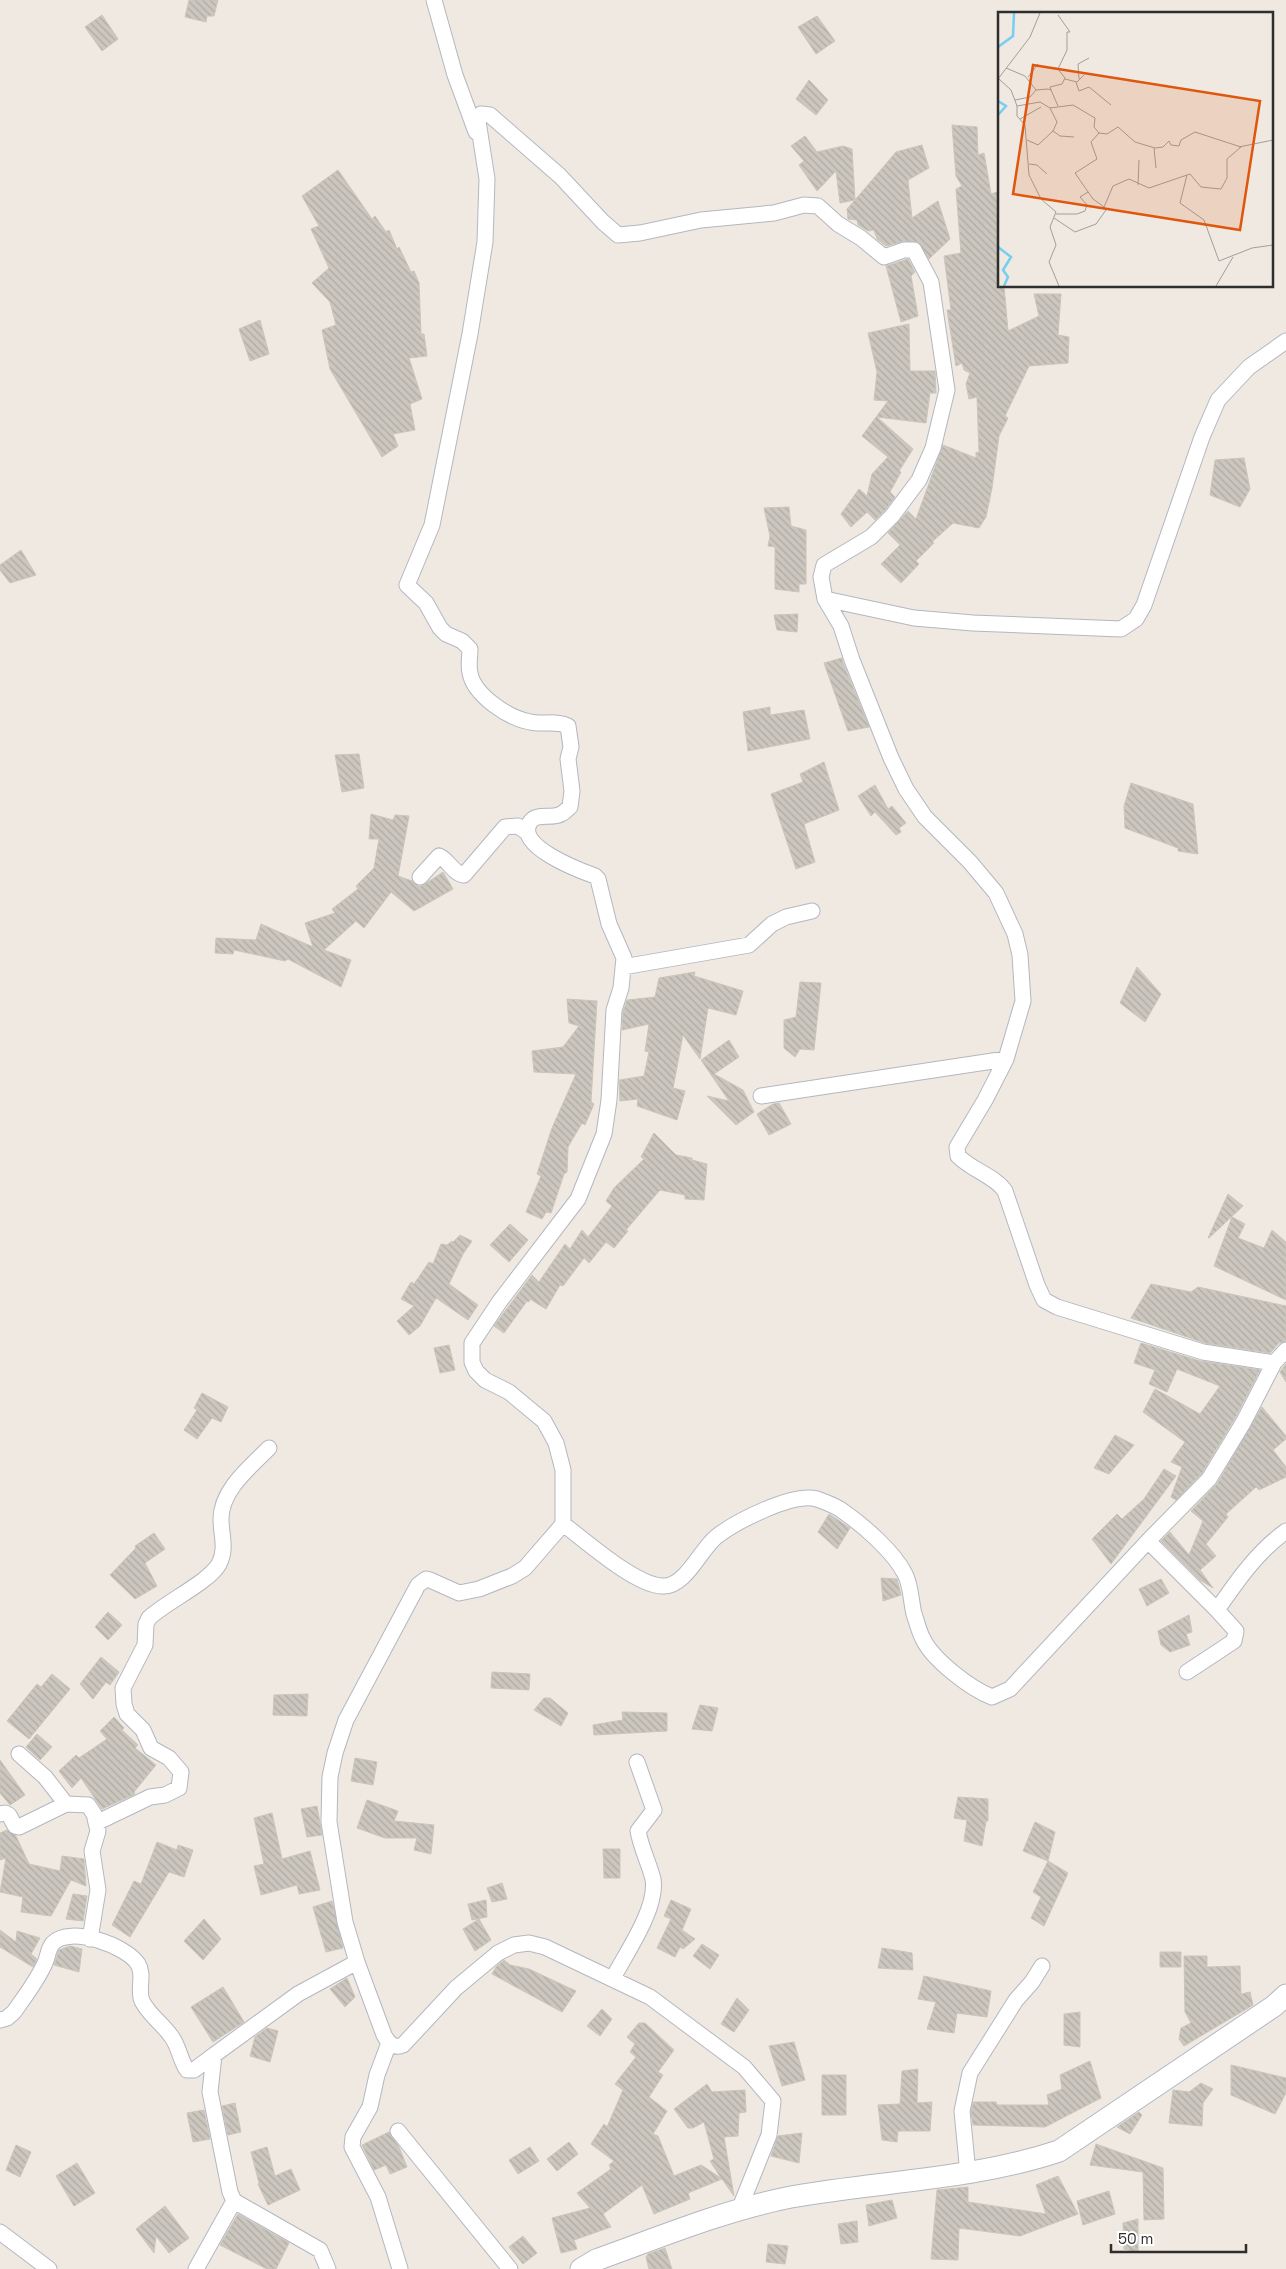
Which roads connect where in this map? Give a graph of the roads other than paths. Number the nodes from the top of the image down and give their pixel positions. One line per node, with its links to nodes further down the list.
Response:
1 (434, 0): 2 (street)
2 (482, 147): 4 (street); 5 (street)
3 (1286, 341): 4 (street)
4 (825, 599): 9 (street)
5 (528, 833): 6 (street); 8 (street)
6 (420, 877)
7 (812, 911): 8 (street)
8 (623, 967): 14 (street)
9 (1006, 1059): 10 (street); 12 (street)
10 (761, 1096)
11 (1286, 1350): 12 (street)
12 (1274, 1363): 16 (street)
13 (269, 1448): 23 (street)
14 (564, 1524): 16 (street); 25 (street)
15 (1286, 1531): 17 (street)
16 (1148, 1540): 17 (street)
17 (1217, 1610): 18 (street)
18 (1187, 1672)
19 (19, 1754): 21 (street)
20 (637, 1762): 27 (street)
21 (66, 1804): 22 (street); 23 (street)
22 (0, 1814)
23 (96, 1823): 24 (street)
24 (90, 1938): 29 (street); 31 (street)
25 (357, 1962): 30 (street); 31 (street)
26 (1042, 1966): 33 (street)
27 (613, 1978): 30 (street); 35 (street)
28 (1286, 1995): 33 (main road)
29 (0, 2020)
30 (390, 2043): 40 (street)
31 (214, 2055): 34 (street)
32 (398, 2131): 41 (street)
33 (968, 2174): 35 (main road)
34 (234, 2201): 38 (street); 39 (street)
35 (739, 2210): 42 (main road)
36 (0, 2232): 37 (street)
37 (49, 2269)
38 (196, 2269)
39 (328, 2269)
40 (400, 2269)
41 (510, 2269)
42 (582, 2269)

